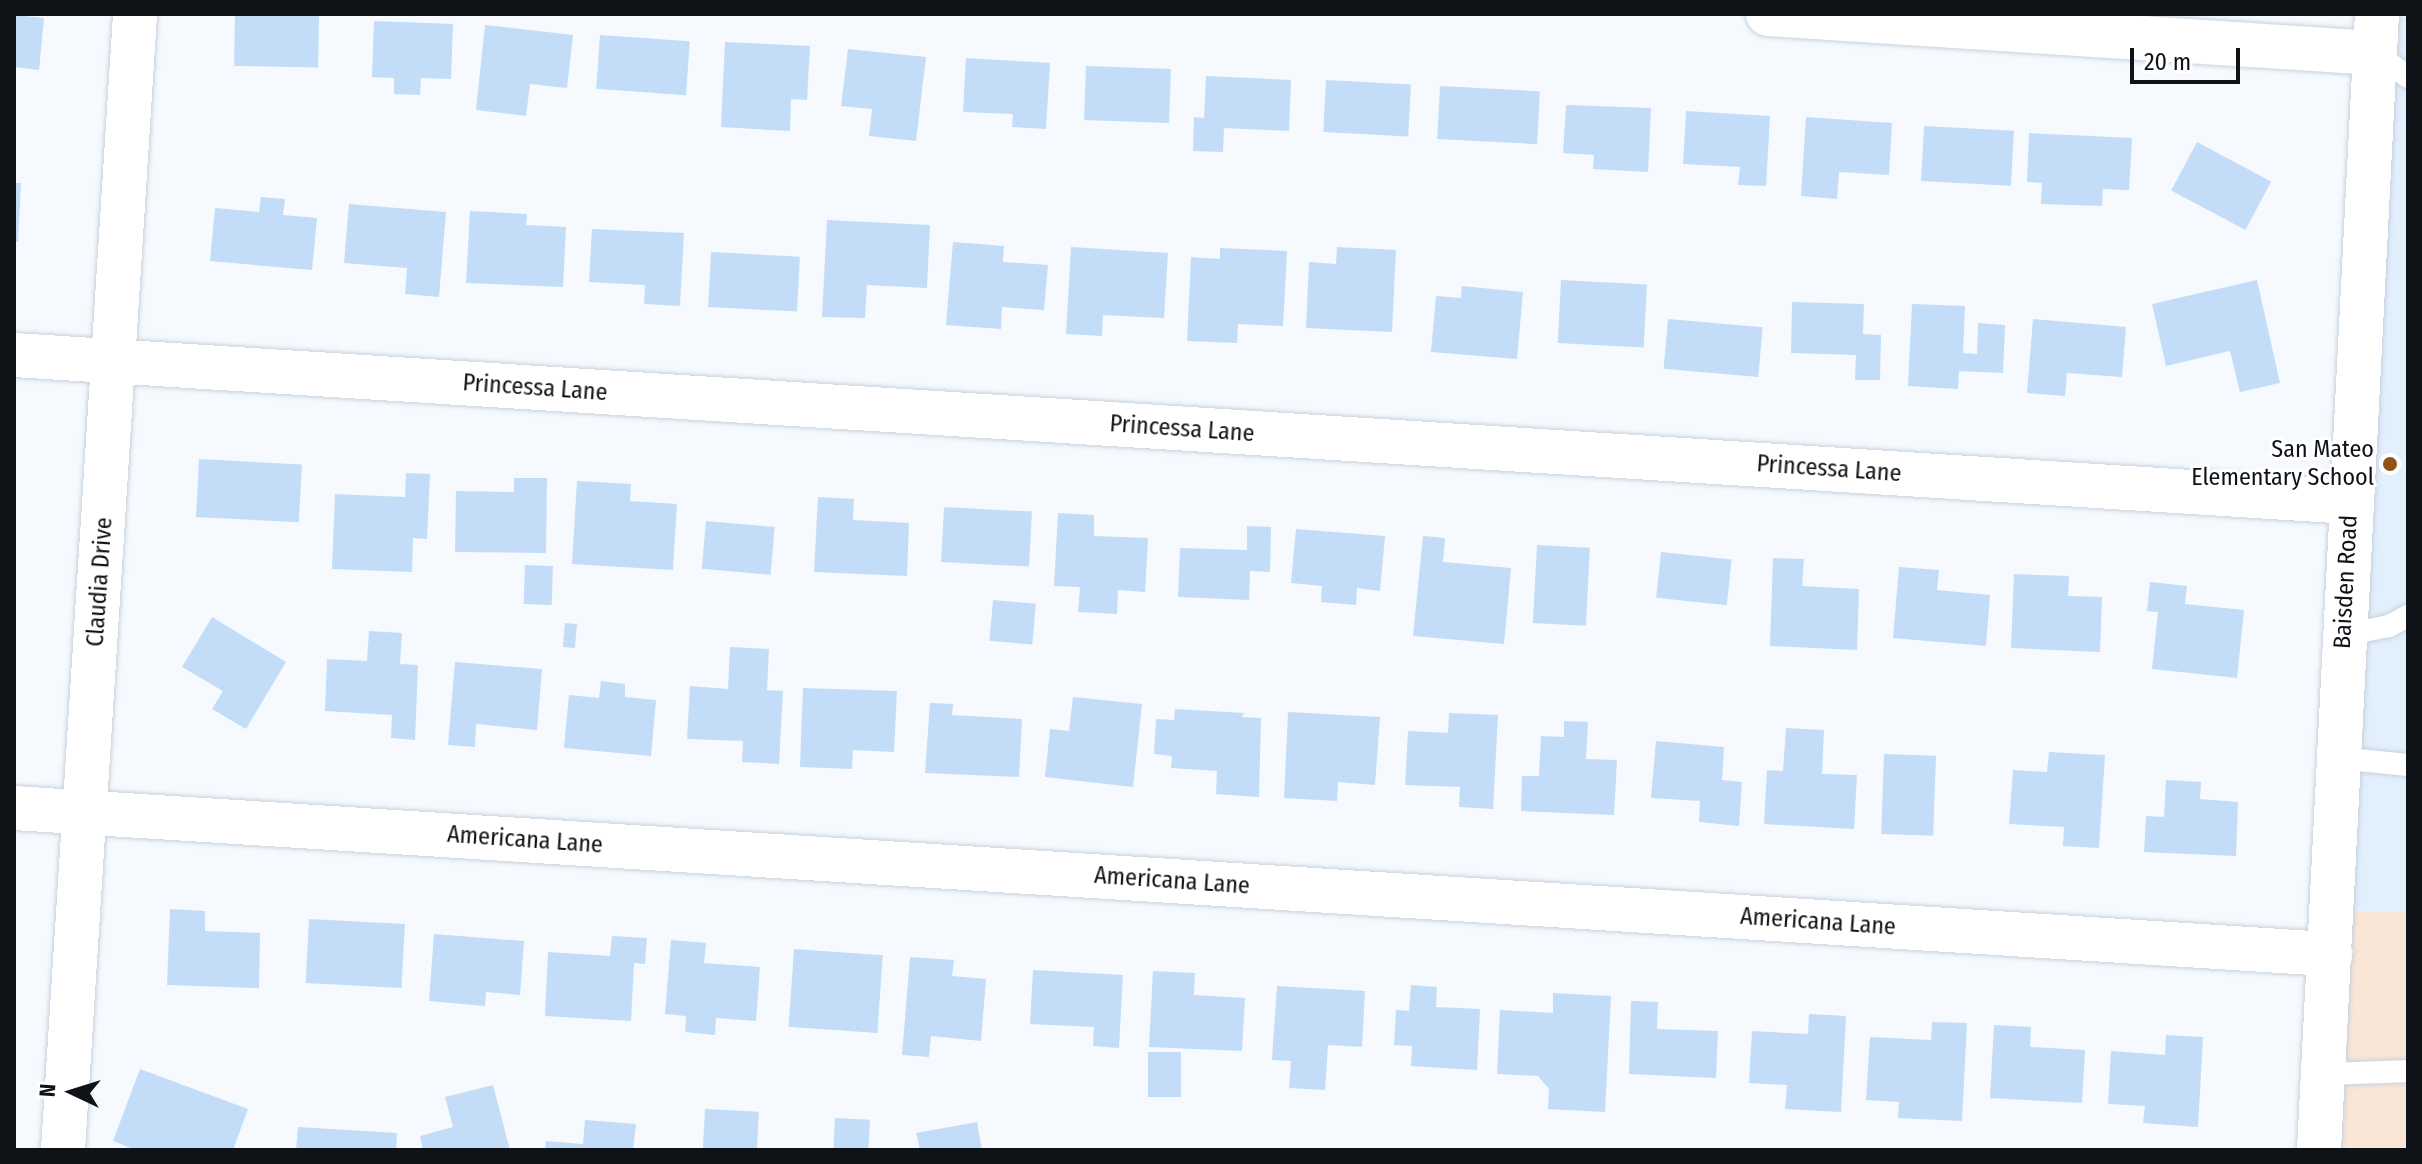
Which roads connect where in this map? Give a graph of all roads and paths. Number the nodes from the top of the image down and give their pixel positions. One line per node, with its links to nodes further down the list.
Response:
1 (135, 14): 5 (street, Claudia Drive)
2 (1768, 14): 3 (street)
3 (2387, 48): 6 (street, Baisden Road)
4 (14, 355): 5 (street, Princessa Lane)
5 (114, 362): 6 (street, Princessa Lane); 12 (street, Claudia Drive)
6 (2350, 502): 8 (street, Baisden Road)
7 (2408, 616): 8 (lane)
8 (2343, 635): 9 (street, Baisden Road)
9 (2338, 758): 10 (lane); 13 (street, Baisden Road)
10 (2408, 765)
11 (14, 808): 12 (street, Americana Lane)
12 (85, 813): 13 (street, Americana Lane); 16 (street, Claudia Drive)
13 (2330, 954): 15 (street, Baisden Road)
14 (2408, 1071): 15 (lane)
15 (2323, 1074): 17 (street, Baisden Road)
16 (63, 1150)
17 (2319, 1150)

